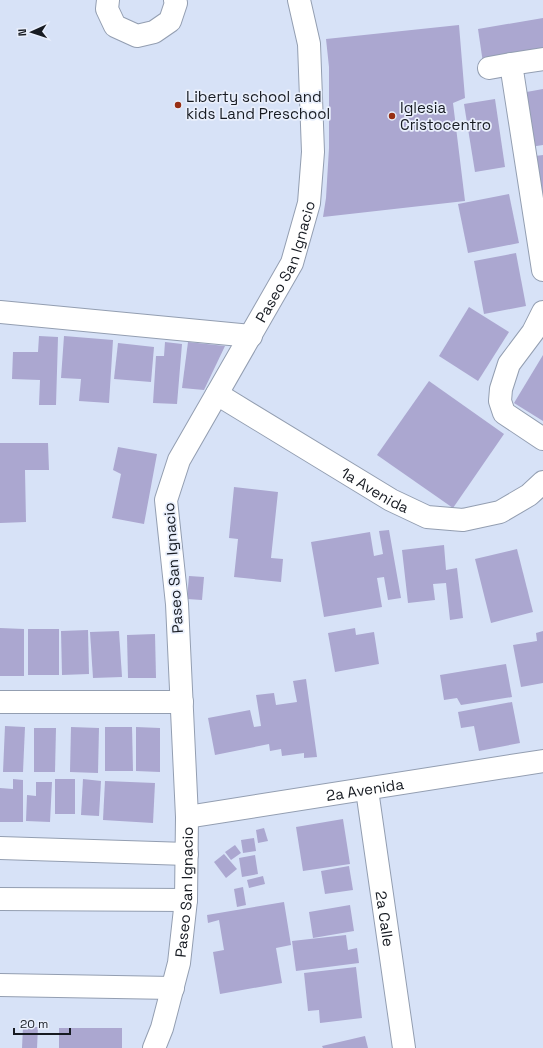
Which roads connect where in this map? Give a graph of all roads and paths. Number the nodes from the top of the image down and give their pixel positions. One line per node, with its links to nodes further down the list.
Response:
1 (108, 0): 2 (street)
2 (175, 0)
3 (299, 0): 10 (street, Paseo San Ignacio)
4 (543, 59): 5 (street)
5 (511, 64): 6 (street); 7 (street)
6 (489, 68)
7 (543, 270)
8 (0, 312): 10 (street)
9 (543, 312): 12 (street)
10 (251, 336): 11 (street, Paseo San Ignacio)
11 (217, 394): 13 (street, 1a Avenida); 15 (street, Paseo San Ignacio)
12 (543, 439)
13 (543, 482)
14 (0, 702): 15 (street)
15 (182, 702): 18 (street, Paseo San Ignacio)
16 (543, 761): 17 (street, 2a Avenida)
17 (366, 790): 18 (street, 2a Avenida); 26 (street, 2a Calle)
18 (187, 818): 20 (street, Paseo San Ignacio)
19 (0, 848): 20 (street)
20 (187, 854): 22 (street, Paseo San Ignacio)
21 (0, 899): 22 (street)
22 (186, 900): 24 (street, Paseo San Ignacio)
23 (0, 985): 24 (street)
24 (173, 988): 25 (street, Paseo San Ignacio)
25 (154, 1048)
26 (404, 1048)

